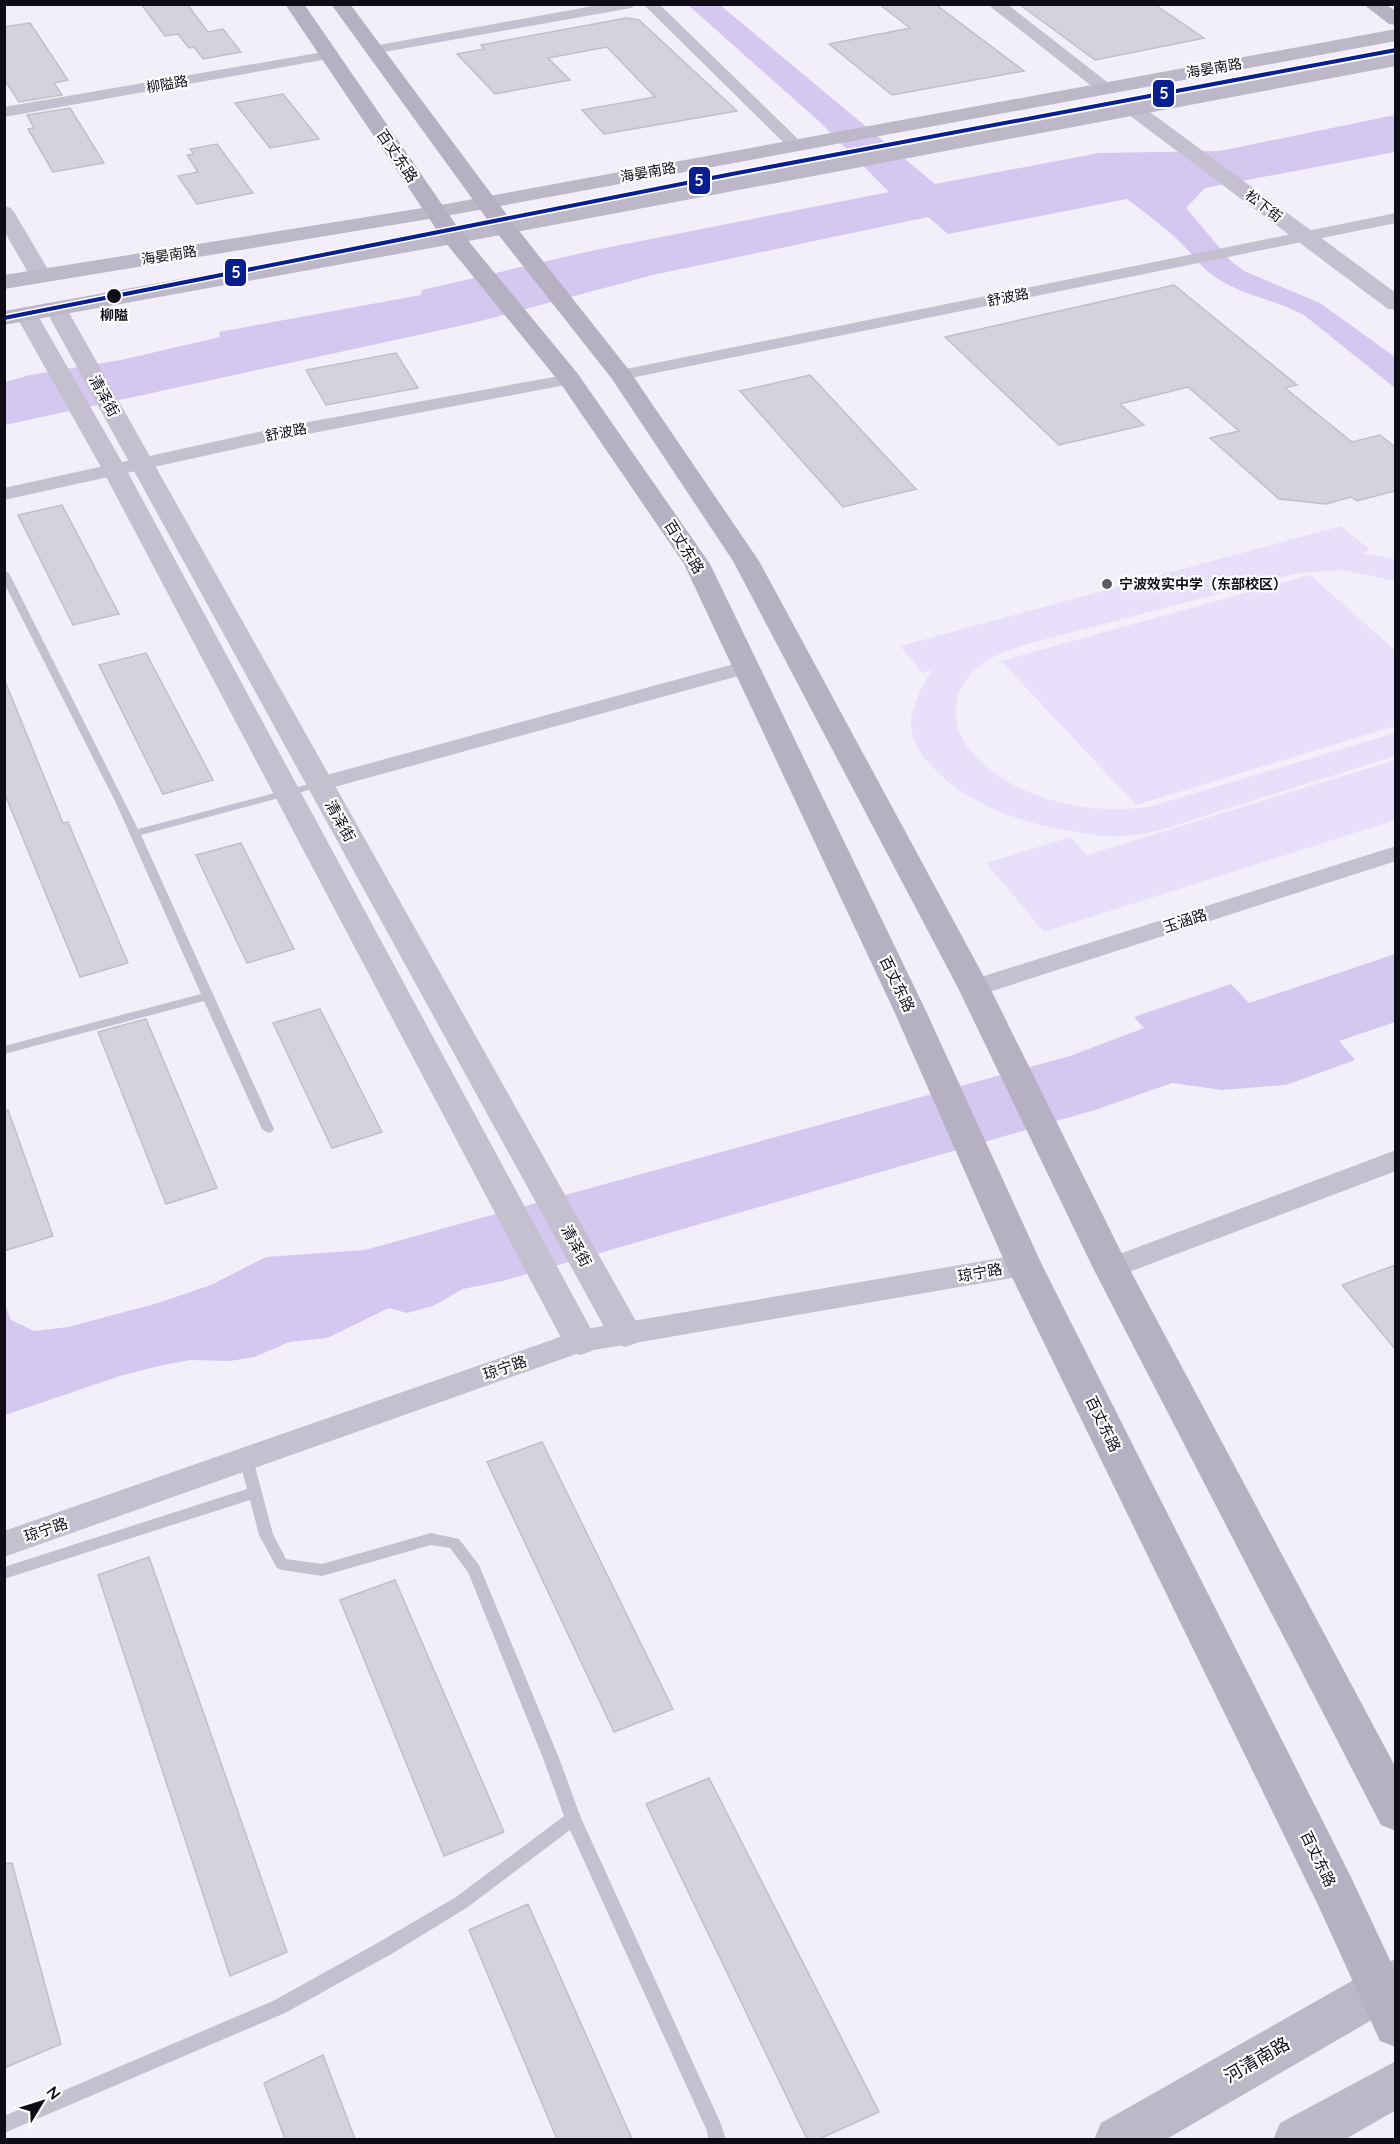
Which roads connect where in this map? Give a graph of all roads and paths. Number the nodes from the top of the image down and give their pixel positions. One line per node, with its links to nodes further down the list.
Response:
1 (294, 4): 10 (main road, 百丈东路)
2 (340, 4): 9 (main road)
3 (631, 4): 9 (street)
4 (650, 4): 15 (street)
5 (995, 4): 12 (street)
6 (1371, 4): 7 (main road)
7 (1395, 20)
8 (1395, 35): 12 (main road, 海晏南路)
9 (373, 50): 16 (main road)
10 (329, 55): 14 (street, 柳隘路); 18 (main road, 百丈东路)
11 (1395, 60): 13 (main road, 海晏南路)
12 (1106, 88): 15 (main road, 海晏南路)
13 (1132, 108): 20 (main road, 海晏南路); 22 (street, 松下街)
14 (4, 112)
15 (795, 145): 16 (main road, 海晏南路)
16 (488, 201): 18 (main road, 海晏南路); 20 (main road)
17 (4, 212): 23 (street)
18 (435, 212): 21 (main road, 百丈东路); 23 (main road, 海晏南路)
19 (1395, 218): 22 (street, 舒波路)
20 (505, 228): 21 (main road, 海晏南路); 28 (main road)
21 (453, 237): 26 (main road, 海晏南路); 29 (main road, 百丈东路)
22 (1305, 237): 25 (street, 松下街); 28 (street, 舒波路)
23 (41, 276): 24 (main road, 海晏南路)
24 (7, 278)
25 (1395, 304)
26 (56, 309): 27 (main road, 海晏南路); 30 (street, 清泽街)
27 (15, 316): 31 (street, 清泽街)
28 (621, 375): 39 (main road)
29 (570, 379): 30 (street, 舒波路); 34 (main road, 百丈东路)
30 (142, 463): 31 (street, 舒波路); 35 (street, 清泽街)
31 (114, 470): 32 (street, 舒波路); 36 (street, 清泽街)
32 (4, 494)
33 (4, 573): 37 (lane)
34 (745, 667): 35 (street); 44 (main road, 百丈东路)
35 (320, 784): 36 (lane); 46 (street, 清泽街)
36 (287, 793): 37 (lane); 47 (street, 清泽街)
37 (134, 833): 40 (lane)
38 (1395, 853): 39 (street, 玉涵路)
39 (974, 988): 45 (main road)
40 (207, 996): 41 (lane); 42 (lane)
41 (4, 1050)
42 (268, 1130)
43 (1395, 1160): 45 (street)
44 (1024, 1265): 46 (street, 琼宁路); 54 (main road, 百丈东路)
45 (1111, 1268): 52 (main road)
46 (625, 1333): 47 (street, 琼宁路)
47 (580, 1341): 48 (street, 琼宁路)
48 (246, 1459): 49 (lane); 50 (street, 琼宁路)
49 (255, 1492): 51 (lane); 53 (lane)
50 (4, 1544)
51 (4, 1573)
52 (1395, 1811)
53 (573, 1819): 56 (lane); 57 (lane)
54 (1390, 1999): 58 (main road, 河清南路)
55 (1395, 2084): 59 (main road)
56 (4, 2125)
57 (717, 2139)
58 (1118, 2139)
59 (1297, 2139)

